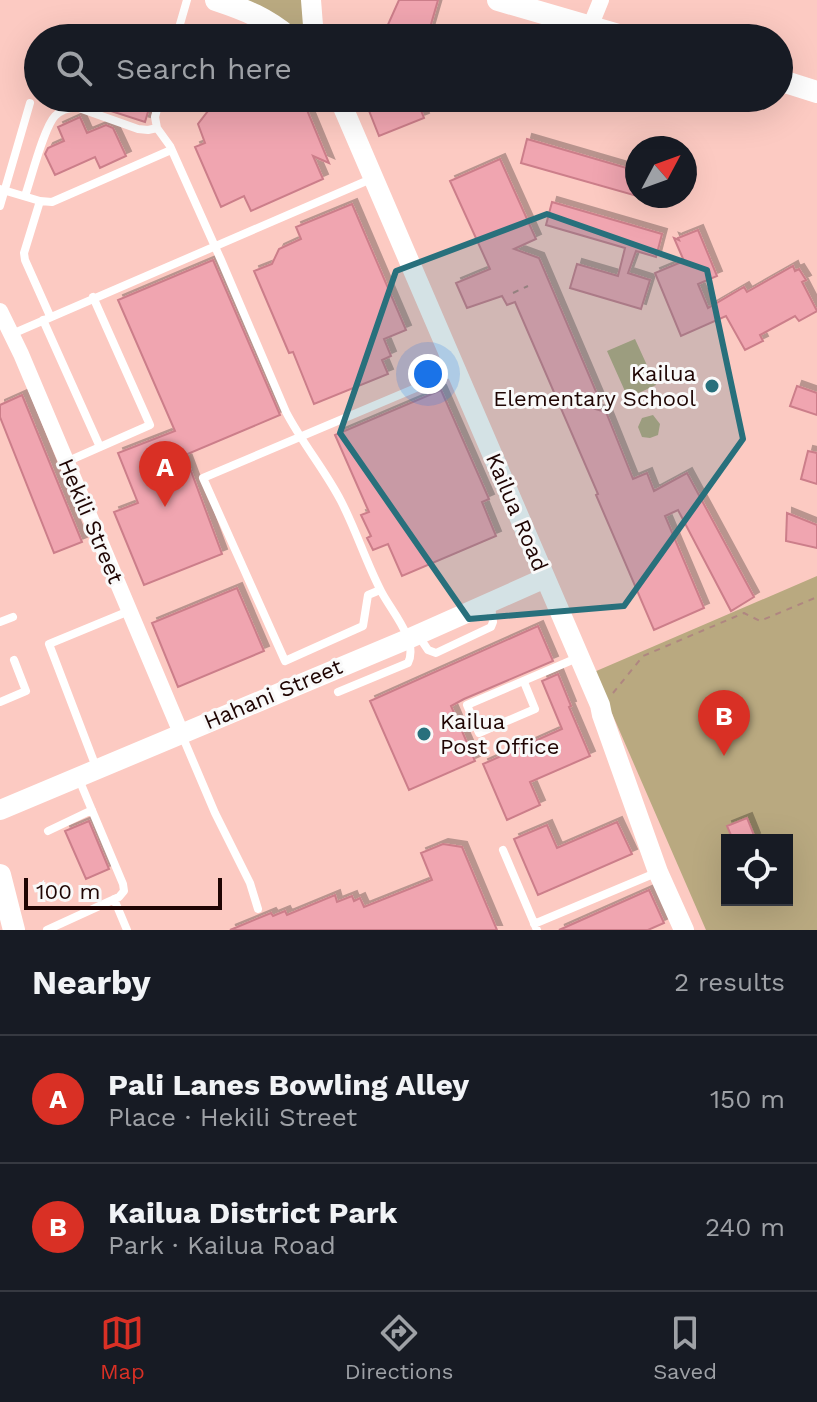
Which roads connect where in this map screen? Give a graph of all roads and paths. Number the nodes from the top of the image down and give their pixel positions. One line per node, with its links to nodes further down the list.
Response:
1 (187, 0): 6 (lane)
2 (216, 0): 7 (main road)
3 (311, 0): 8 (street)
4 (498, 0): 9 (main road)
5 (601, 0): 10 (street)
6 (180, 24)
7 (272, 24)
8 (313, 24)
9 (580, 24)
10 (591, 24)
11 (793, 84): 12 (main road)
12 (817, 92)
13 (27, 112): 21 (lane)
14 (60, 112): 22 (lane)
15 (90, 112): 18 (lane)
16 (156, 112): 18 (lane)
17 (345, 112): 20 (street, Kailua Road)
18 (157, 128): 19 (lane)
19 (171, 150): 23 (lane); 25 (lane)
20 (373, 178): 25 (lane); 32 (street, Kailua Road)
21 (2, 190): 22 (lane); 24 (lane)
22 (25, 196): 23 (lane)
23 (40, 201): 30 (lane)
24 (0, 206)
25 (213, 245): 28 (lane); 33 (lane)
26 (528, 286): 27 (path)
27 (513, 293)
28 (93, 297): 30 (lane); 34 (lane)
29 (0, 311): 31 (street, Hekili Street)
30 (47, 318): 31 (lane); 34 (lane)
31 (12, 334): 35 (street, Hekili Street)
32 (456, 371): 33 (lane); 36 (street, Kailua Road)
33 (300, 436): 37 (lane); 37 (lane)
34 (100, 447): 35 (lane)
35 (66, 462): 39 (street, Hekili Street)
36 (545, 578): 42 (street, Hahani Street); 43 (street, Kailua Road)
37 (380, 590): 42 (lane)
38 (817, 597): 48 (path)
39 (130, 611): 49 (street, Hekili Street); 50 (lane)
40 (13, 617): 41 (lane)
41 (0, 622)
42 (412, 636): 46 (lane); 49 (street, Hahani Street)
43 (580, 657): 45 (lane); 48 (street, Kailua Road)
44 (14, 660): 47 (lane)
45 (524, 682): 45 (lane)
46 (338, 692)
47 (0, 702)
48 (600, 705): 55 (street, Kailua Road)
49 (181, 733): 50 (street, Hahani Street); 58 (lane)
50 (87, 772): 51 (street, Hahani Street); 52 (lane)
51 (0, 810)
52 (92, 810): 53 (lane); 57 (lane)
53 (48, 831)
54 (503, 850): 59 (lane)
55 (658, 872): 59 (lane); 63 (street, Kailua Road)
56 (0, 875): 60 (main road)
57 (114, 899): 61 (lane); 62 (lane)
58 (258, 909)
59 (535, 927)
60 (14, 930)
61 (47, 930)
62 (127, 930)
63 (684, 930)

